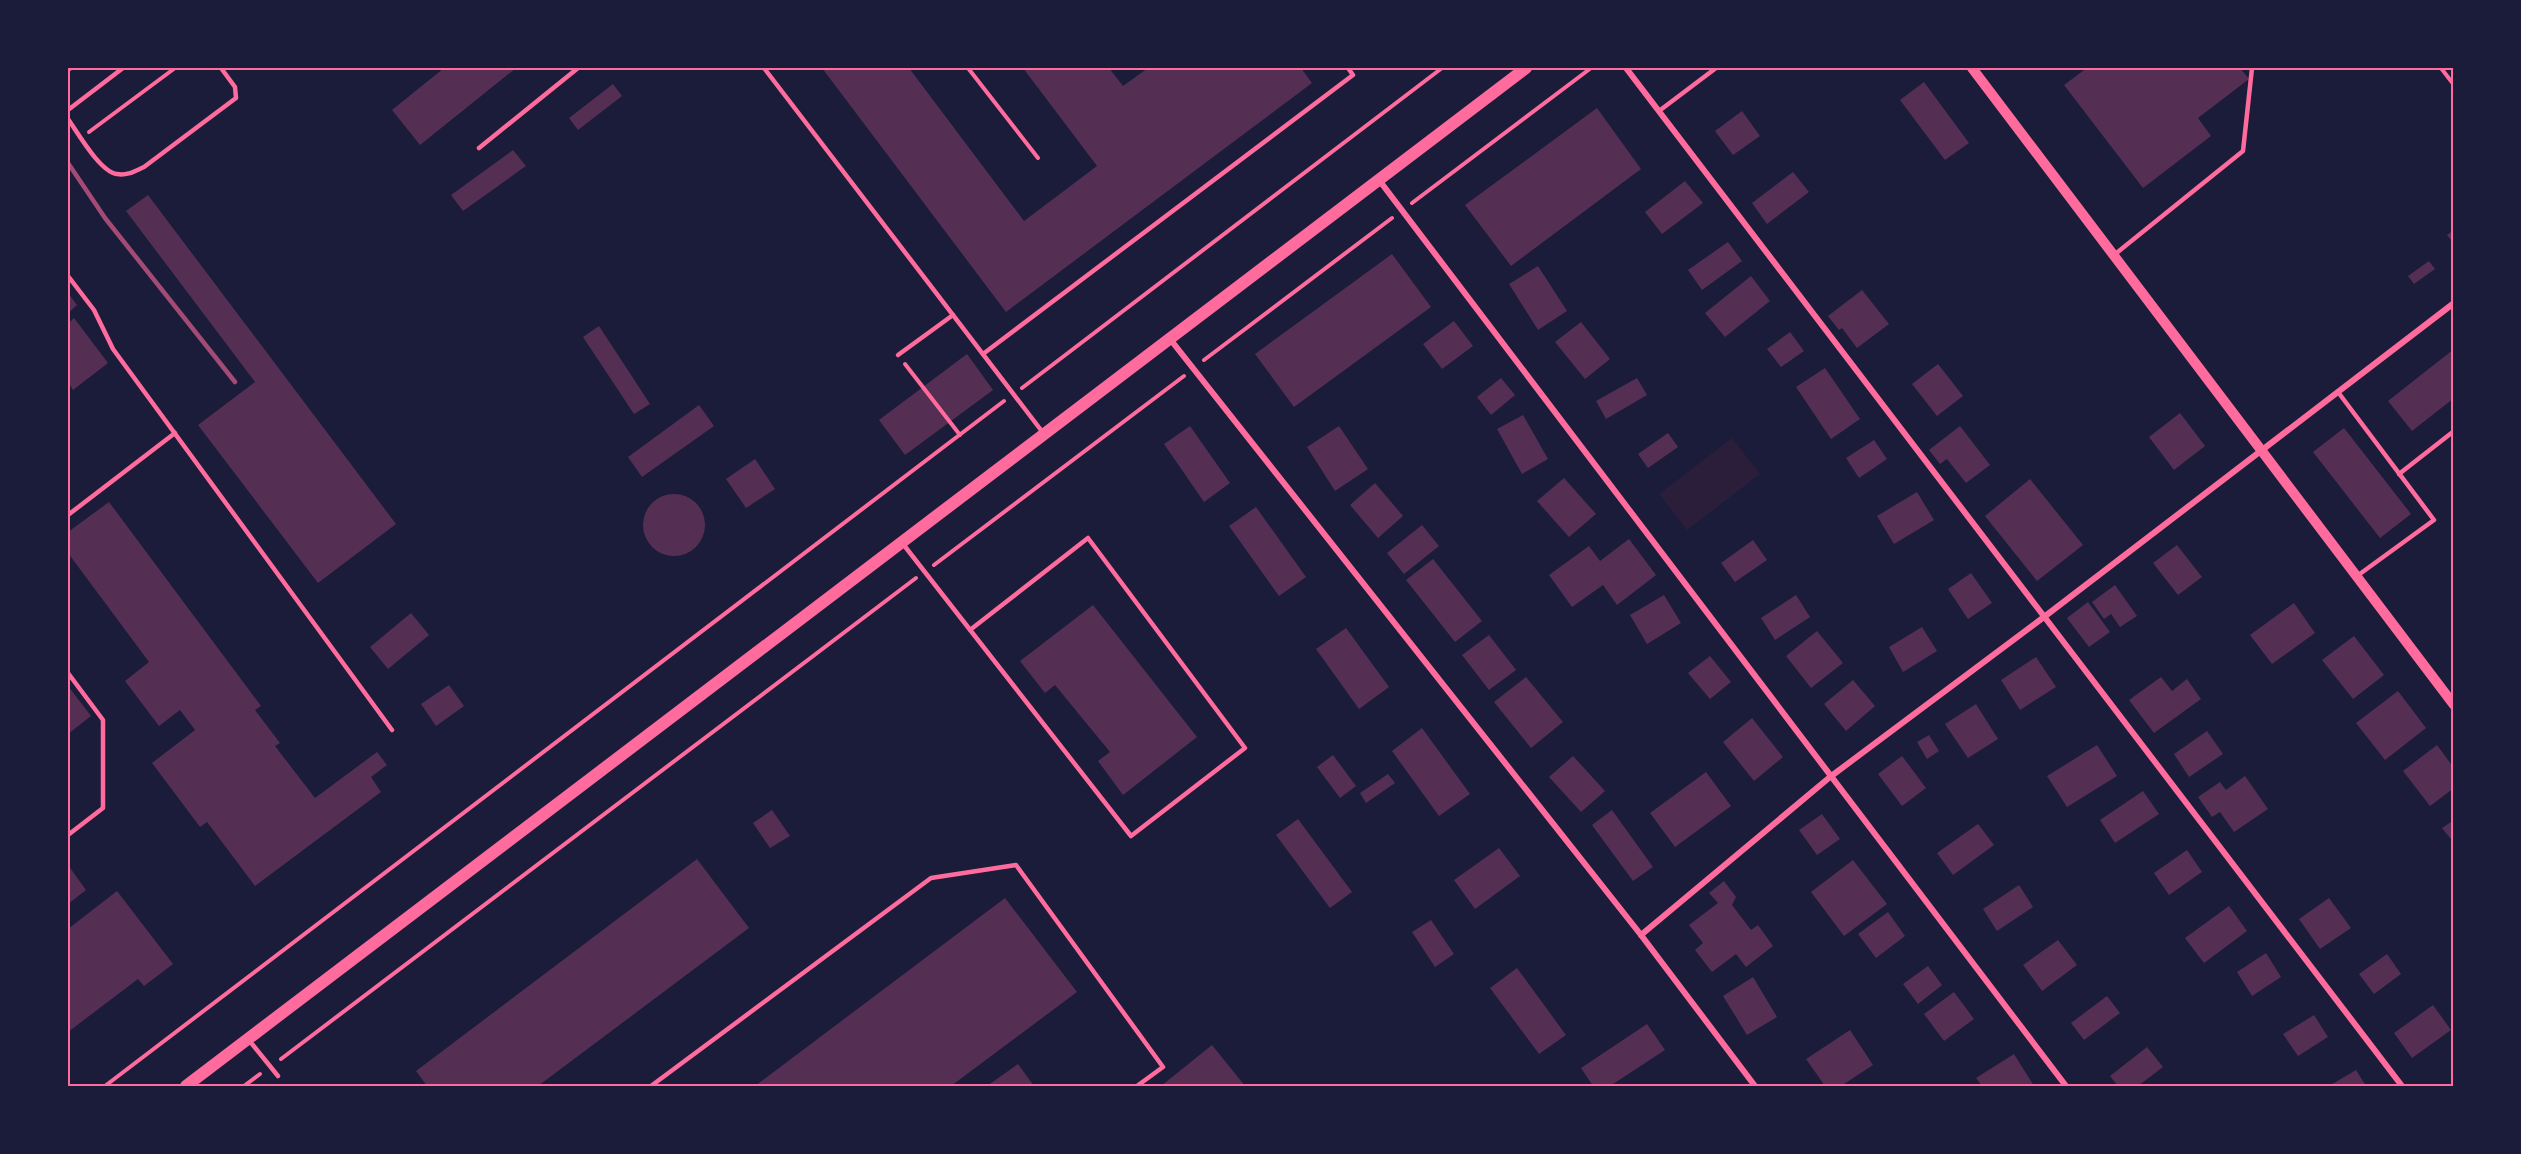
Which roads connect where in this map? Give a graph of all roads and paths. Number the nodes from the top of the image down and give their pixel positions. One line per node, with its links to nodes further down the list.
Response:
1 (120, 68): 16 (lane)
2 (175, 68): 19 (path)
3 (221, 68): 19 (lane)
4 (578, 68): 20 (lane)
5 (764, 68): 26 (lane)
6 (968, 68): 21 (path)
7 (1348, 68): 28 (lane)
8 (1442, 68): 31 (path)
9 (1526, 68): 22 (main road)
10 (1626, 68): 17 (street)
11 (1716, 68): 17 (lane)
12 (1972, 68): 23 (street)
13 (2253, 68): 23 (lane)
14 (2440, 68): 15 (path)
15 (2454, 85)
16 (68, 110)
17 (1659, 111): 41 (street)
18 (68, 119): 19 (lane)
19 (82, 138)
20 (478, 148)
21 (1038, 158)
22 (1379, 179): 27 (main road); 46 (street)
23 (2114, 255): 36 (street)
24 (68, 276): 33 (lane)
25 (2454, 303): 30 (street)
26 (953, 315): 28 (lane); 29 (lane)
27 (1170, 338): 34 (main road); 48 (street)
28 (983, 354): 31 (lane)
29 (898, 356): 35 (path)
30 (2338, 392): 36 (street); 37 (lane)
31 (1014, 394): 34 (lane); 35 (path)
32 (2454, 431): 37 (lane)
33 (175, 433): 38 (lane); 45 (lane)
34 (1044, 434): 39 (main road)
35 (960, 435): 51 (path)
36 (2262, 451): 40 (street); 41 (street)
37 (2399, 474): 40 (lane)
38 (68, 515)
39 (901, 542): 42 (lane); 49 (main road)
40 (2356, 577): 44 (street)
41 (2044, 617): 46 (street); 57 (street)
42 (970, 630): 42 (lane)
43 (68, 673): 47 (lane)
44 (2454, 705)
45 (392, 729)
46 (1830, 777): 48 (street); 56 (street)
47 (68, 835)
48 (1641, 935): 55 (street)
49 (248, 1039): 50 (lane); 52 (main road)
50 (278, 1076)
51 (105, 1086)
52 (186, 1086)
53 (651, 1086): 54 (lane)
54 (1137, 1086)
55 (1755, 1086)
56 (2066, 1086)
57 (2402, 1086)

